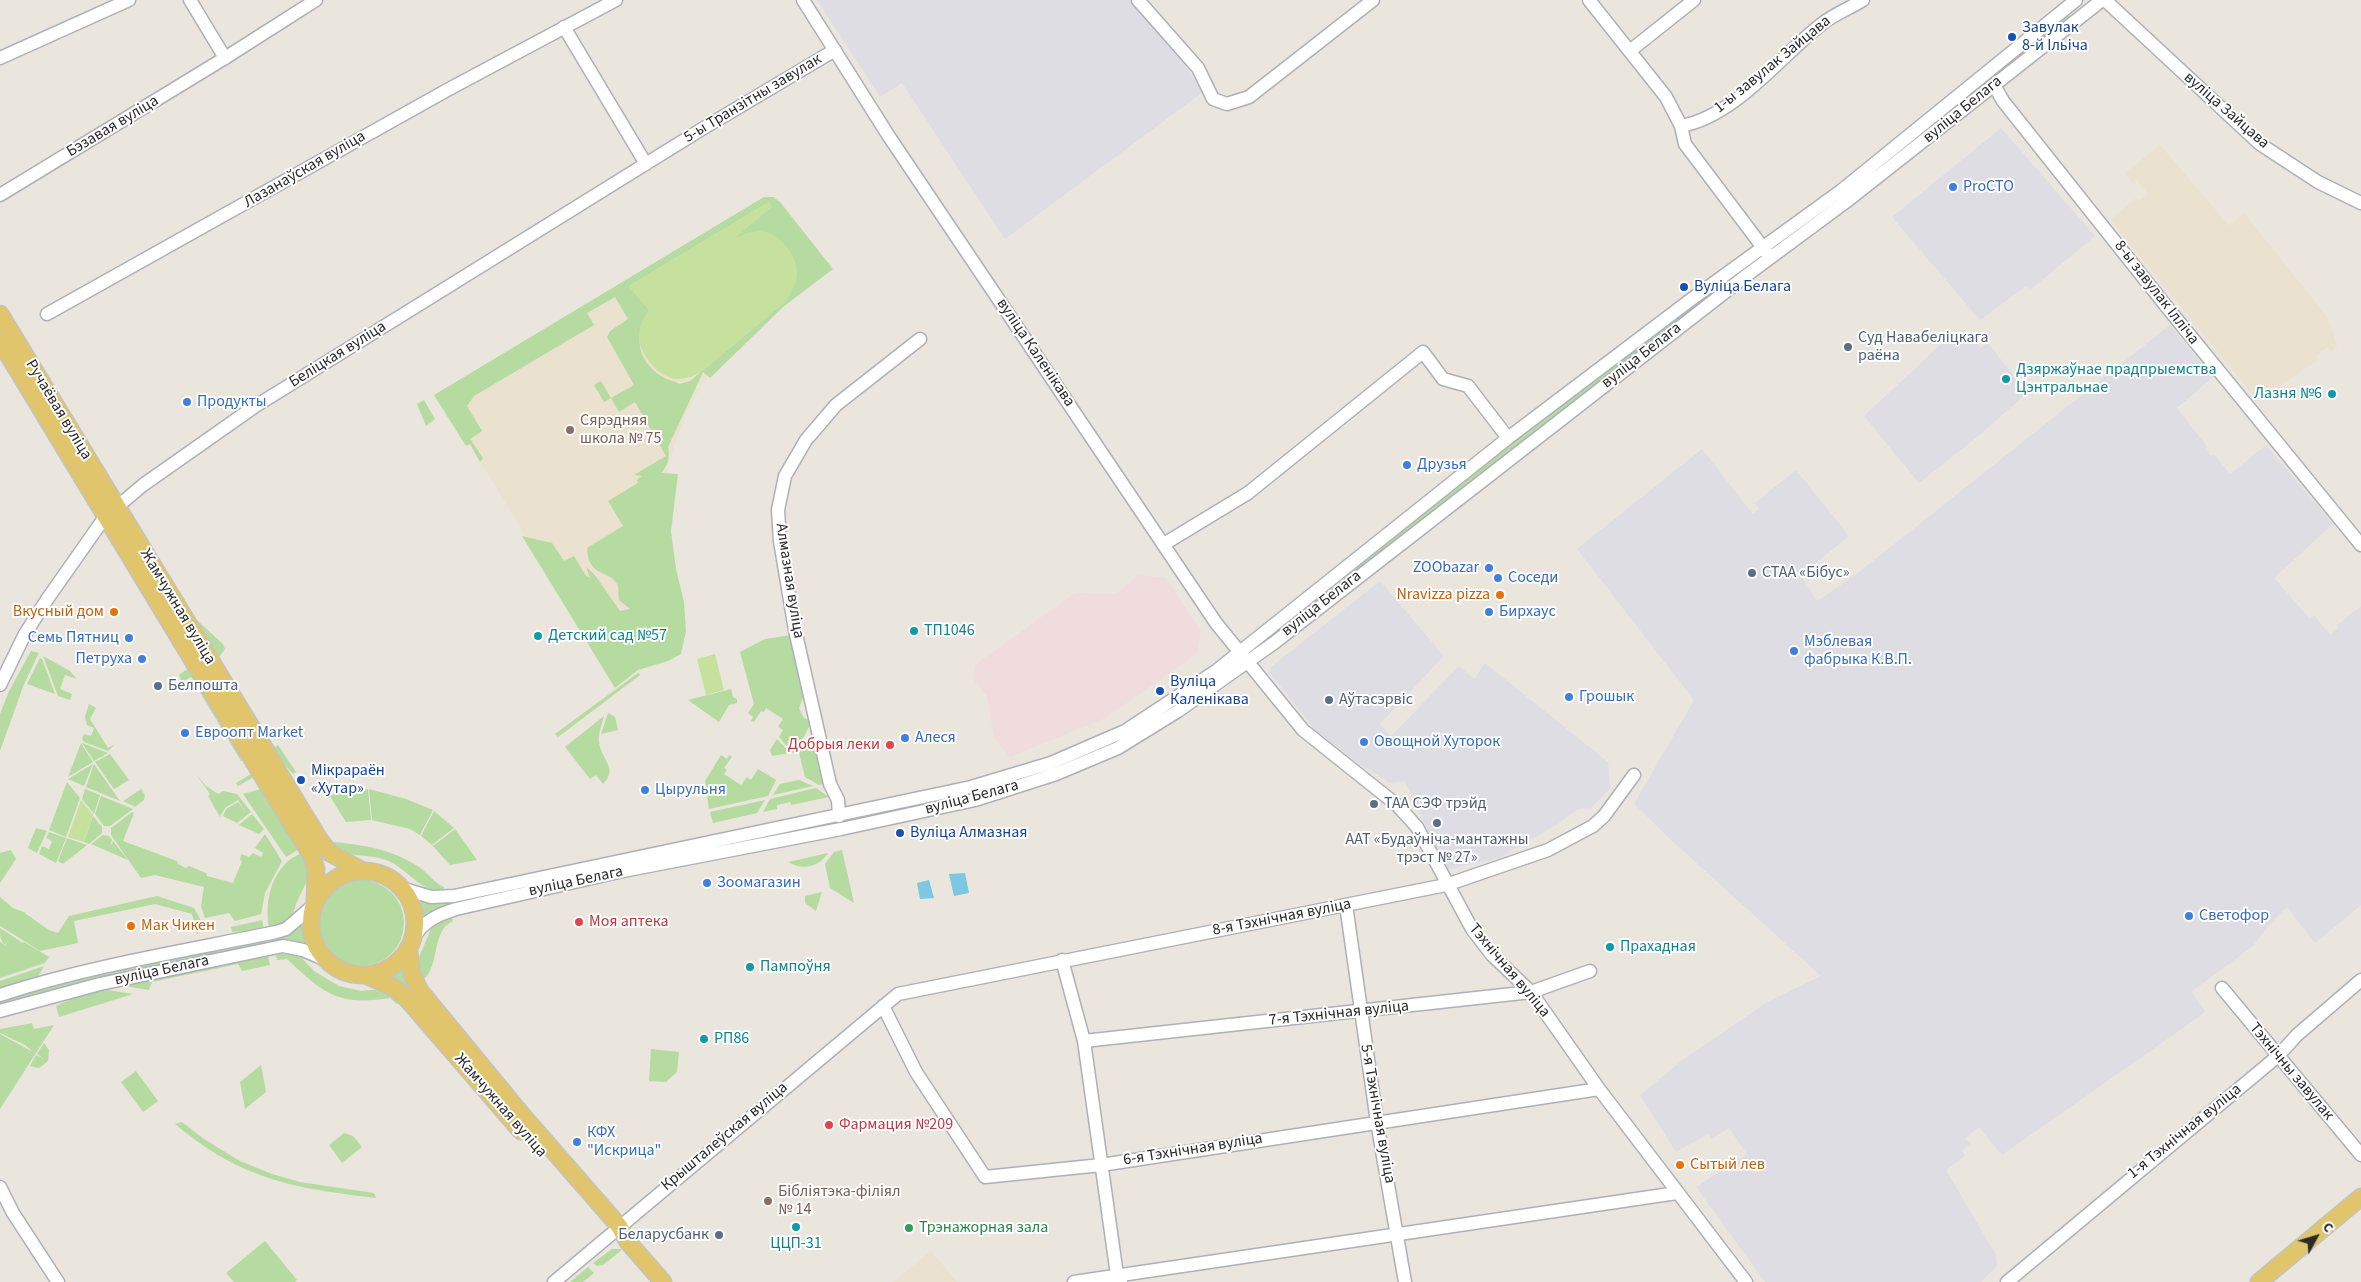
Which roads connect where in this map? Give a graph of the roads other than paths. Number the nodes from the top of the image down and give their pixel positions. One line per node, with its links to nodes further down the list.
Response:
1 (129, 0): 16 (street)
2 (190, 0): 17 (street)
3 (316, 0): 17 (street, Бэзавая вуліца)
4 (616, 0): 13 (street)
5 (803, 0): 14 (street, 5-ы Транзітны завулак)
6 (1138, 0): 7 (street)
7 (1373, 0)
8 (1589, 0): 15 (street)
9 (1694, 0): 15 (street)
10 (1863, 0): 19 (street, 1-ы завулак Зайцава)
11 (2076, 0): 23 (street, вуліца Белага)
12 (2103, 0): 18 (street, вуліца Белага); 22 (street, вуліца Зайцава)
13 (564, 27): 20 (street); 25 (street, Лазанаўская вуліца)
14 (835, 50): 20 (street, 5-ы Транзітны завулак); 30 (street, вуліца Каленікава)
15 (1631, 50): 19 (street)
16 (0, 58)
17 (225, 58): 21 (street, Бэзавая вуліца)
18 (1994, 85): 23 (street, вуліца Белага); 31 (street, 8-ы завулак Ілліча)
19 (1681, 126): 23 (street)
20 (646, 164): 29 (street, Беліцкая вуліца)
21 (0, 195)
22 (2361, 203)
23 (1767, 252): 28 (street, вуліца Белага); 33 (street, вуліца Белага)
24 (0, 314): 29 (main road, Ручаёвая вуліца)
25 (48, 314)
26 (920, 339): 36 (street, Алмазная вуліца)
27 (0, 341): 29 (main road, Ручаёвая вуліца)
28 (1508, 438): 30 (street); 32 (street, вуліца Белага)
29 (111, 511): 34 (street, Беліцкая вуліца); 37 (main road, Жамчужная вуліца); 40 (main road, Жамчужная вуліца)
30 (1164, 544): 32 (street, вуліца Каленікава)
31 (2361, 545)
32 (1240, 652): 33 (street, Тэхнічная вуліца); 36 (street, вуліца Белага)
33 (1248, 662): 38 (street, Тэхнічная вуліца); 42 (street, вуліца Белага)
34 (0, 685)
35 (1634, 775): 38 (street, 8-я Тэхнічная вуліца)
36 (839, 816): 39 (street, вуліца Белага)
37 (363, 871): 39 (main road); 40 (main road)
38 (1446, 885): 41 (street, 8-я Тэхнічная вуліца); 49 (street, Тэхнічная вуліца)
39 (401, 888): 42 (main road)
40 (314, 903): 43 (main road); 51 (street, вуліца Белага)
41 (1346, 905): 44 (street, 8-я Тэхнічная вуліца); 54 (street, 5-я Тэхнічная вуліца)
42 (411, 944): 46 (main road); 64 (main road, Жамчужная вуліца)
43 (324, 959): 46 (main road); 53 (street, вуліца Белага)
44 (1062, 960): 50 (street, 8-я Тэхнічная вуліца); 55 (street)
45 (1590, 971): 49 (street, 7-я Тэхнічная вуліца)
46 (368, 976): 64 (main road, Жамчужная вуліца)
47 (2361, 980): 56 (street, 1-я Тэхнічная вуліца)
48 (2222, 988): 56 (street, Тэхнічны завулак)
49 (1530, 992): 54 (street, 7-я Тэхнічная вуліца); 57 (street, Тэхнічная вуліца)
50 (898, 994): 52 (street, Крышталеўская вуліца)
51 (0, 995)
52 (883, 1006): 60 (street, 6-я Тэхнічная вуліца); 64 (street, Крышталеўская вуліца)
53 (0, 1011)
54 (1360, 1012): 55 (street, 7-я Тэхнічная вуліца); 58 (street, 5-я Тэхнічная вуліца)
55 (1084, 1041): 60 (street)
56 (2278, 1056): 59 (street, Тэхнічны завулак); 73 (street, 1-я Тэхнічная вуліца)
57 (1599, 1089): 58 (street, 6-я Тэхнічная вуліца); 62 (street, Тэхнічная вуліца)
58 (1378, 1122): 60 (street, 6-я Тэхнічная вуліца); 65 (street, 5-я Тэхнічная вуліца)
59 (2361, 1155)
60 (1100, 1165): 66 (street)
61 (0, 1187): 67 (street)
62 (1677, 1193): 65 (street); 72 (street, Тэхнічная вуліца)
63 (2361, 1197): 74 (main road)
64 (616, 1228): 68 (street, Крышталеўская вуліца); 69 (main road, Жамчужная вуліца)
65 (1398, 1233): 66 (street); 71 (street, 5-я Тэхнічная вуліца)
66 (1119, 1279): 70 (street)
67 (58, 1282)
68 (554, 1282)
69 (663, 1282)
70 (1074, 1282)
71 (1405, 1282)
72 (1746, 1282)
73 (2007, 1282)
74 (2259, 1282)

